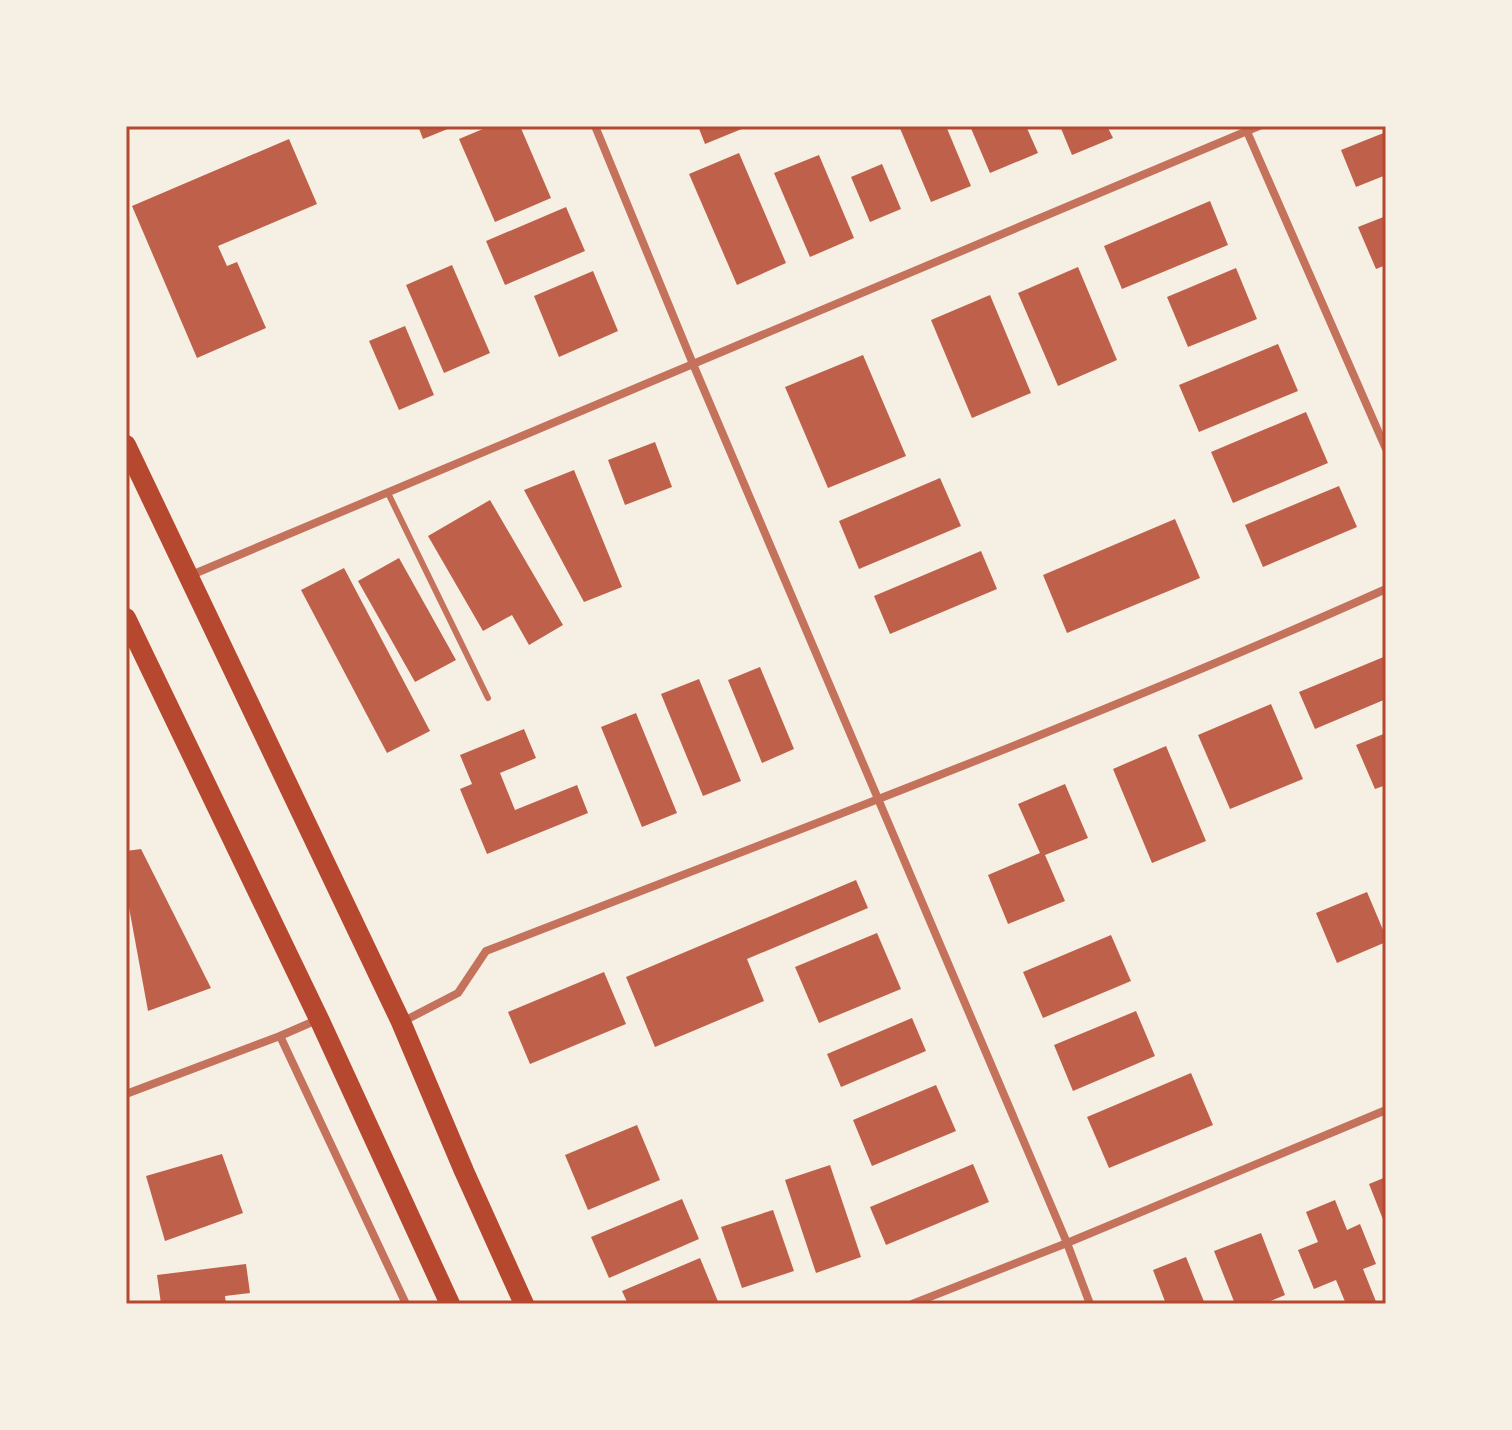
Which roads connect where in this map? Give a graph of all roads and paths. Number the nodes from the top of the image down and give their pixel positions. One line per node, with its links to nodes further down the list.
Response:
1 (595, 126): 4 (street)
2 (1259, 126): 3 (street)
3 (1246, 128): 4 (street); 6 (street)
4 (693, 364): 7 (street); 12 (street)
5 (126, 445): 8 (main road)
6 (1386, 449)
7 (388, 493): 8 (street); 11 (lane)
8 (189, 577): 14 (main road)
9 (1386, 589): 12 (street)
10 (126, 618): 13 (main road)
11 (488, 698)
12 (876, 799): 14 (street); 18 (street)
13 (319, 1019): 15 (street); 20 (main road)
14 (401, 1022): 21 (main road)
15 (280, 1036): 16 (street); 19 (street)
16 (126, 1094)
17 (1386, 1110): 18 (street)
18 (1067, 1243): 22 (street); 23 (street)
19 (406, 1304)
20 (450, 1304)
21 (524, 1304)
22 (912, 1304)
23 (1090, 1304)

